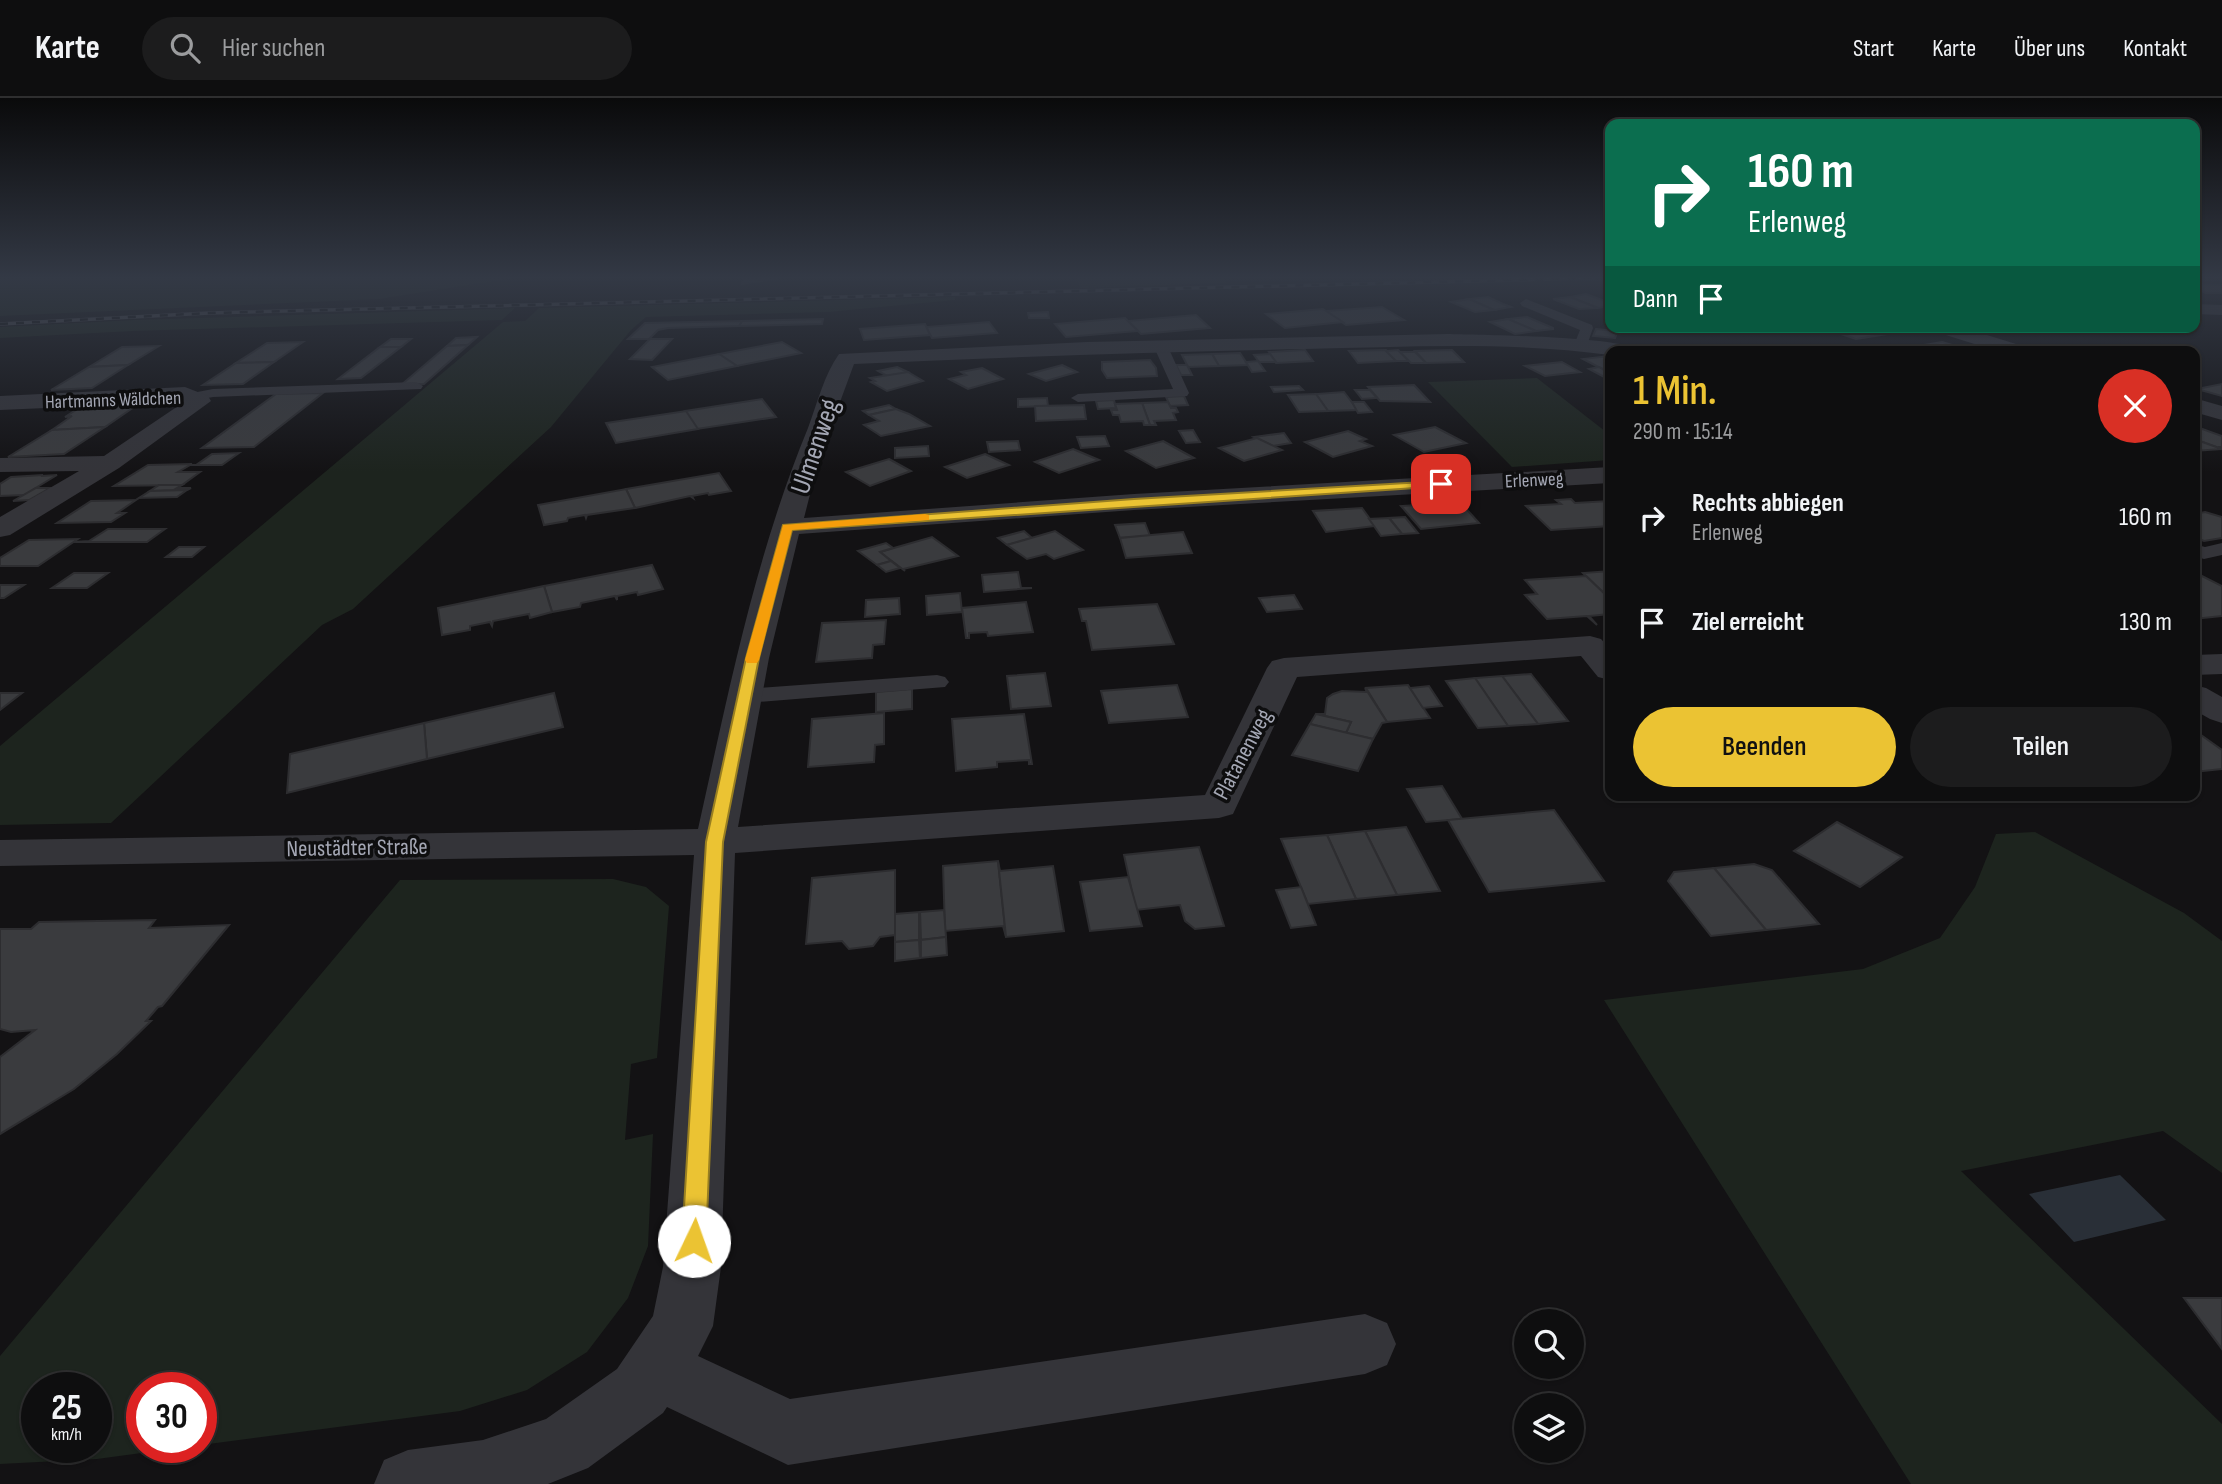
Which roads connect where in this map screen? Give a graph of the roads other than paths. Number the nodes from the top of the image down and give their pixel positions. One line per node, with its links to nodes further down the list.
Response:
1 (1320, 343): 4 (street)
2 (1519, 343): 3 (street)
3 (1581, 345): 5 (street)
4 (1161, 346): 8 (lane); 15 (street, Ulmenweg)
5 (1605, 348)
6 (416, 386): 7 (lane)
7 (192, 397): 9 (street, Hartmanns Wäldchen); 12 (street, Hartmanns Wäldchen)
8 (1078, 398)
9 (0, 403)
10 (2200, 407): 11 (street)
11 (2222, 413)
12 (110, 463): 13 (street); 16 (street, Hartmanns Wäldchen)
13 (0, 465)
14 (1605, 475): 15 (street, Erlenweg)
15 (787, 527): 23 (street, Ulmenweg)
16 (0, 529)
17 (2222, 549): 18 (lane)
18 (2200, 551)
19 (1605, 664): 26 (street, Platanenweg)
20 (2222, 664): 21 (street)
21 (2200, 665)
22 (937, 682): 23 (lane)
23 (745, 696): 26 (street, Ulmenweg)
24 (2200, 699): 25 (street)
25 (2222, 712)
26 (715, 842): 27 (street, Neustädter Straße); 29 (street, Ulmenweg)
27 (0, 853)
28 (1365, 1344): 29 (street)
29 (654, 1368): 30 (street, Ulmenweg)
30 (408, 1484)

